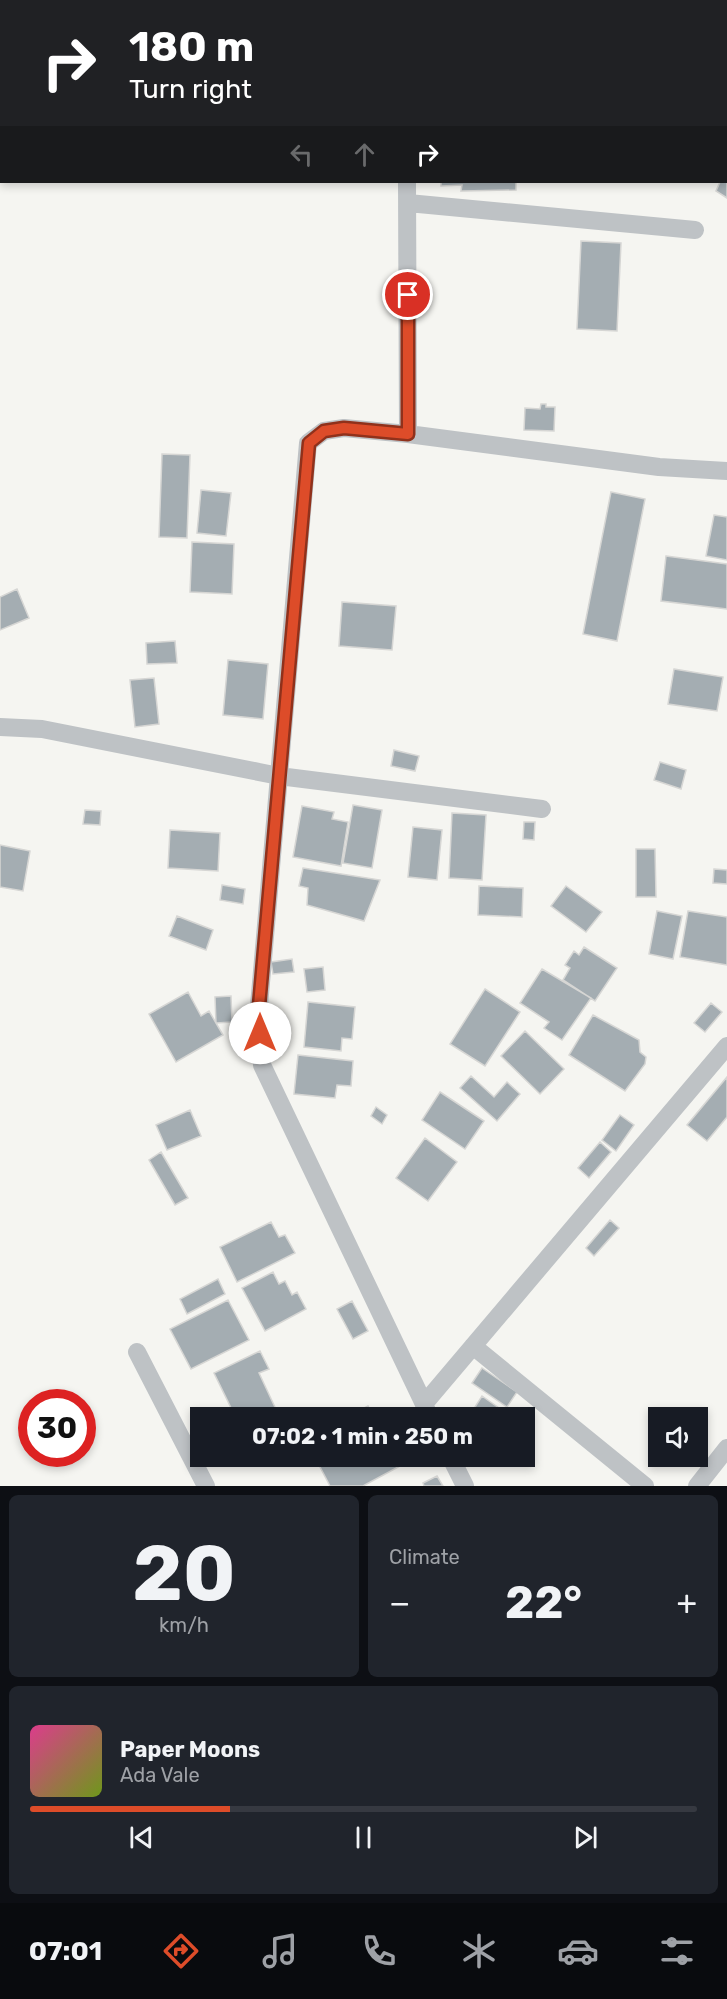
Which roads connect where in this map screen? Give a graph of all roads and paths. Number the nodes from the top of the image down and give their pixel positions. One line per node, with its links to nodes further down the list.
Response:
1 (407, 183): 2 (street)
2 (408, 203): 3 (street); 4 (street)
3 (695, 230)
4 (408, 434): 5 (street); 7 (street)
5 (727, 471)
6 (0, 727): 7 (street)
7 (279, 776): 8 (street); 12 (street)
8 (542, 808)
9 (727, 1046): 10 (street)
10 (473, 1346): 13 (street); 18 (street)
11 (137, 1352): 16 (street)
12 (425, 1407)
13 (430, 1407)
14 (727, 1448): 19 (street)
15 (456, 1467): 17 (street)
16 (206, 1486)
17 (465, 1486)
18 (645, 1486)
19 (697, 1486)

